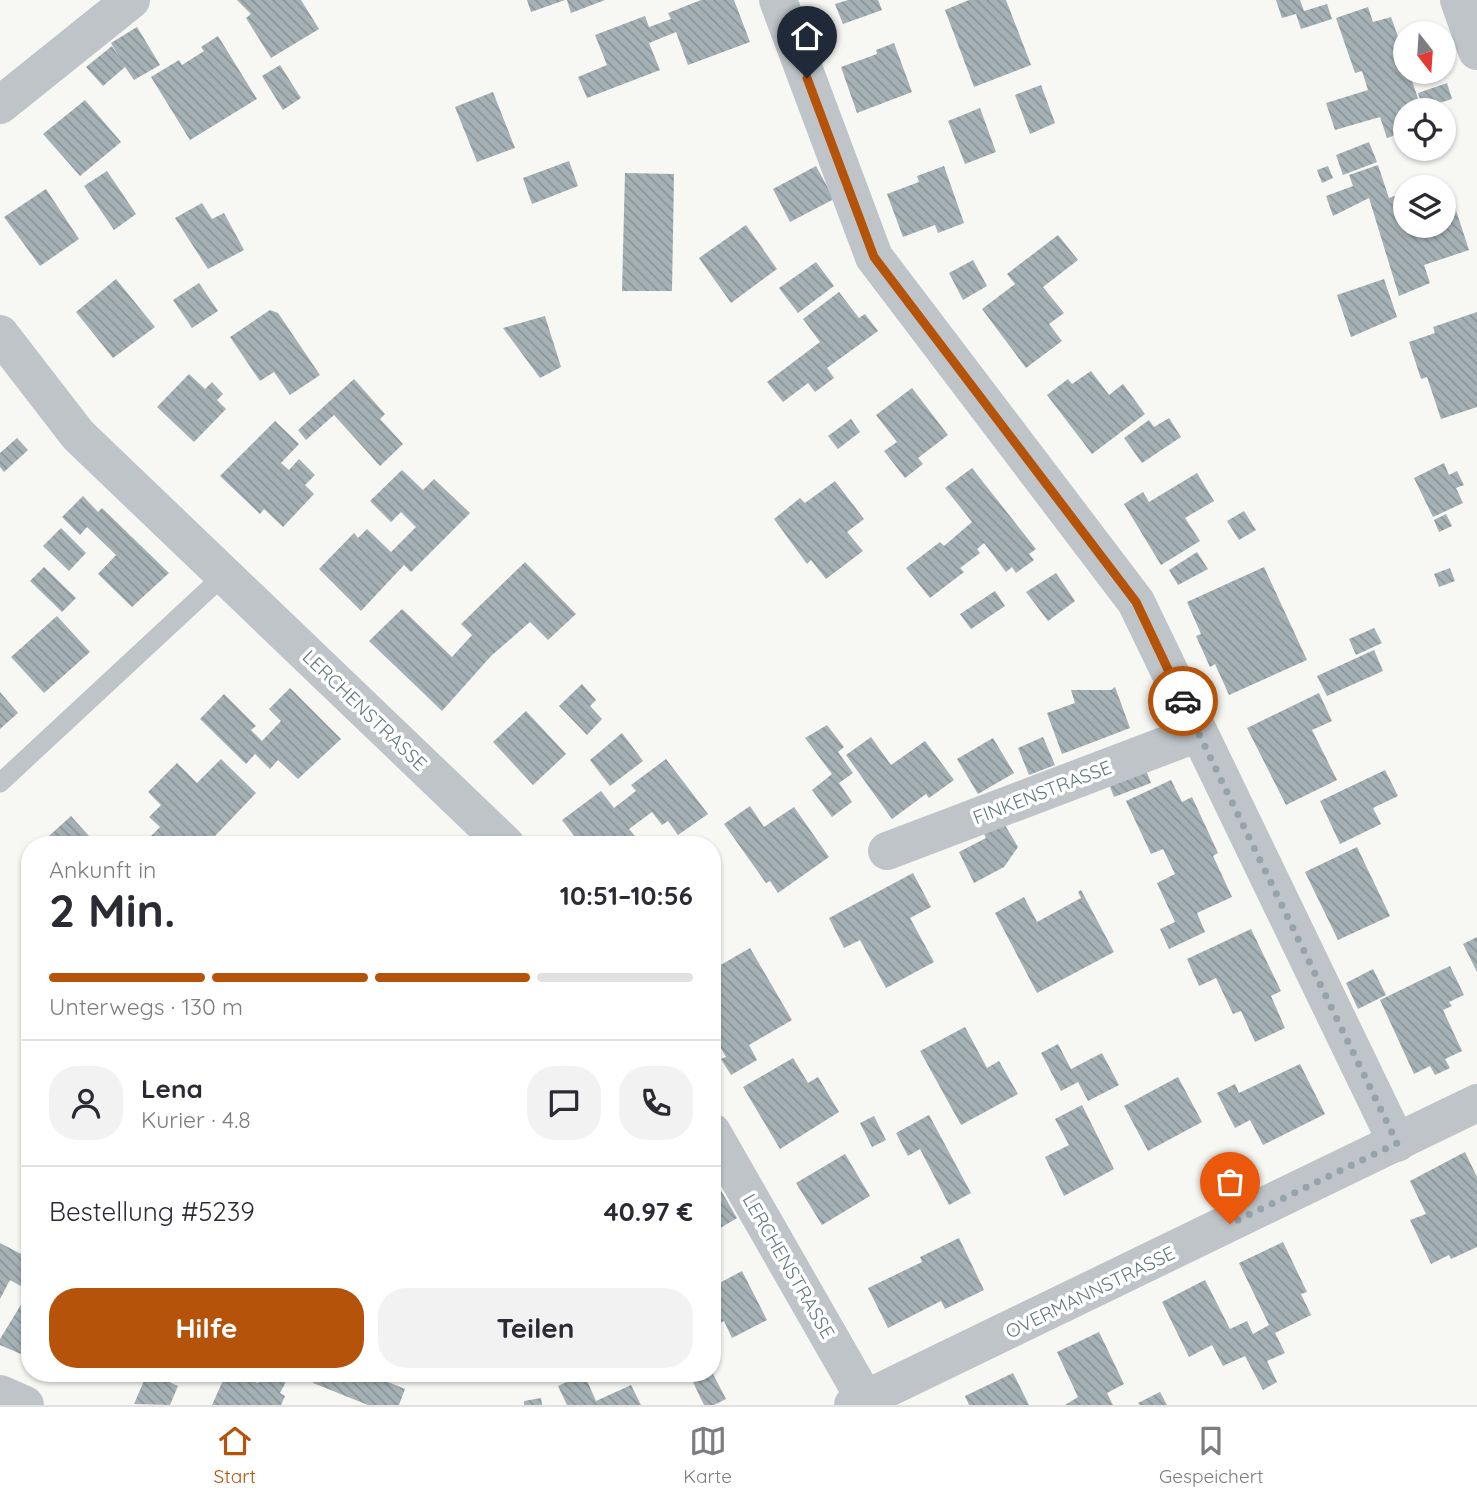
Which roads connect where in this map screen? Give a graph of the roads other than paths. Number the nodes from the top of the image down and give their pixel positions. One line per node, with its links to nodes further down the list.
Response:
1 (131, 0): 5 (street)
2 (778, 0): 8 (street)
3 (1460, 0): 4 (street)
4 (1477, 51)
5 (0, 105)
6 (0, 334): 7 (street, LERCHENSTRASSE)
7 (224, 575): 9 (lane); 10 (street, LERCHENSTRASSE)
8 (1198, 733): 11 (street, FINKENSTRASSE); 13 (street)
9 (0, 783)
10 (497, 836)
11 (887, 851)
12 (1477, 1103): 13 (street, OVERMANNSTRASSE)
13 (1397, 1143): 16 (street, OVERMANNSTRASSE)
14 (721, 1149): 16 (street, LERCHENSTRASSE)
15 (0, 1394): 17 (street)
16 (859, 1403)
17 (25, 1405)

